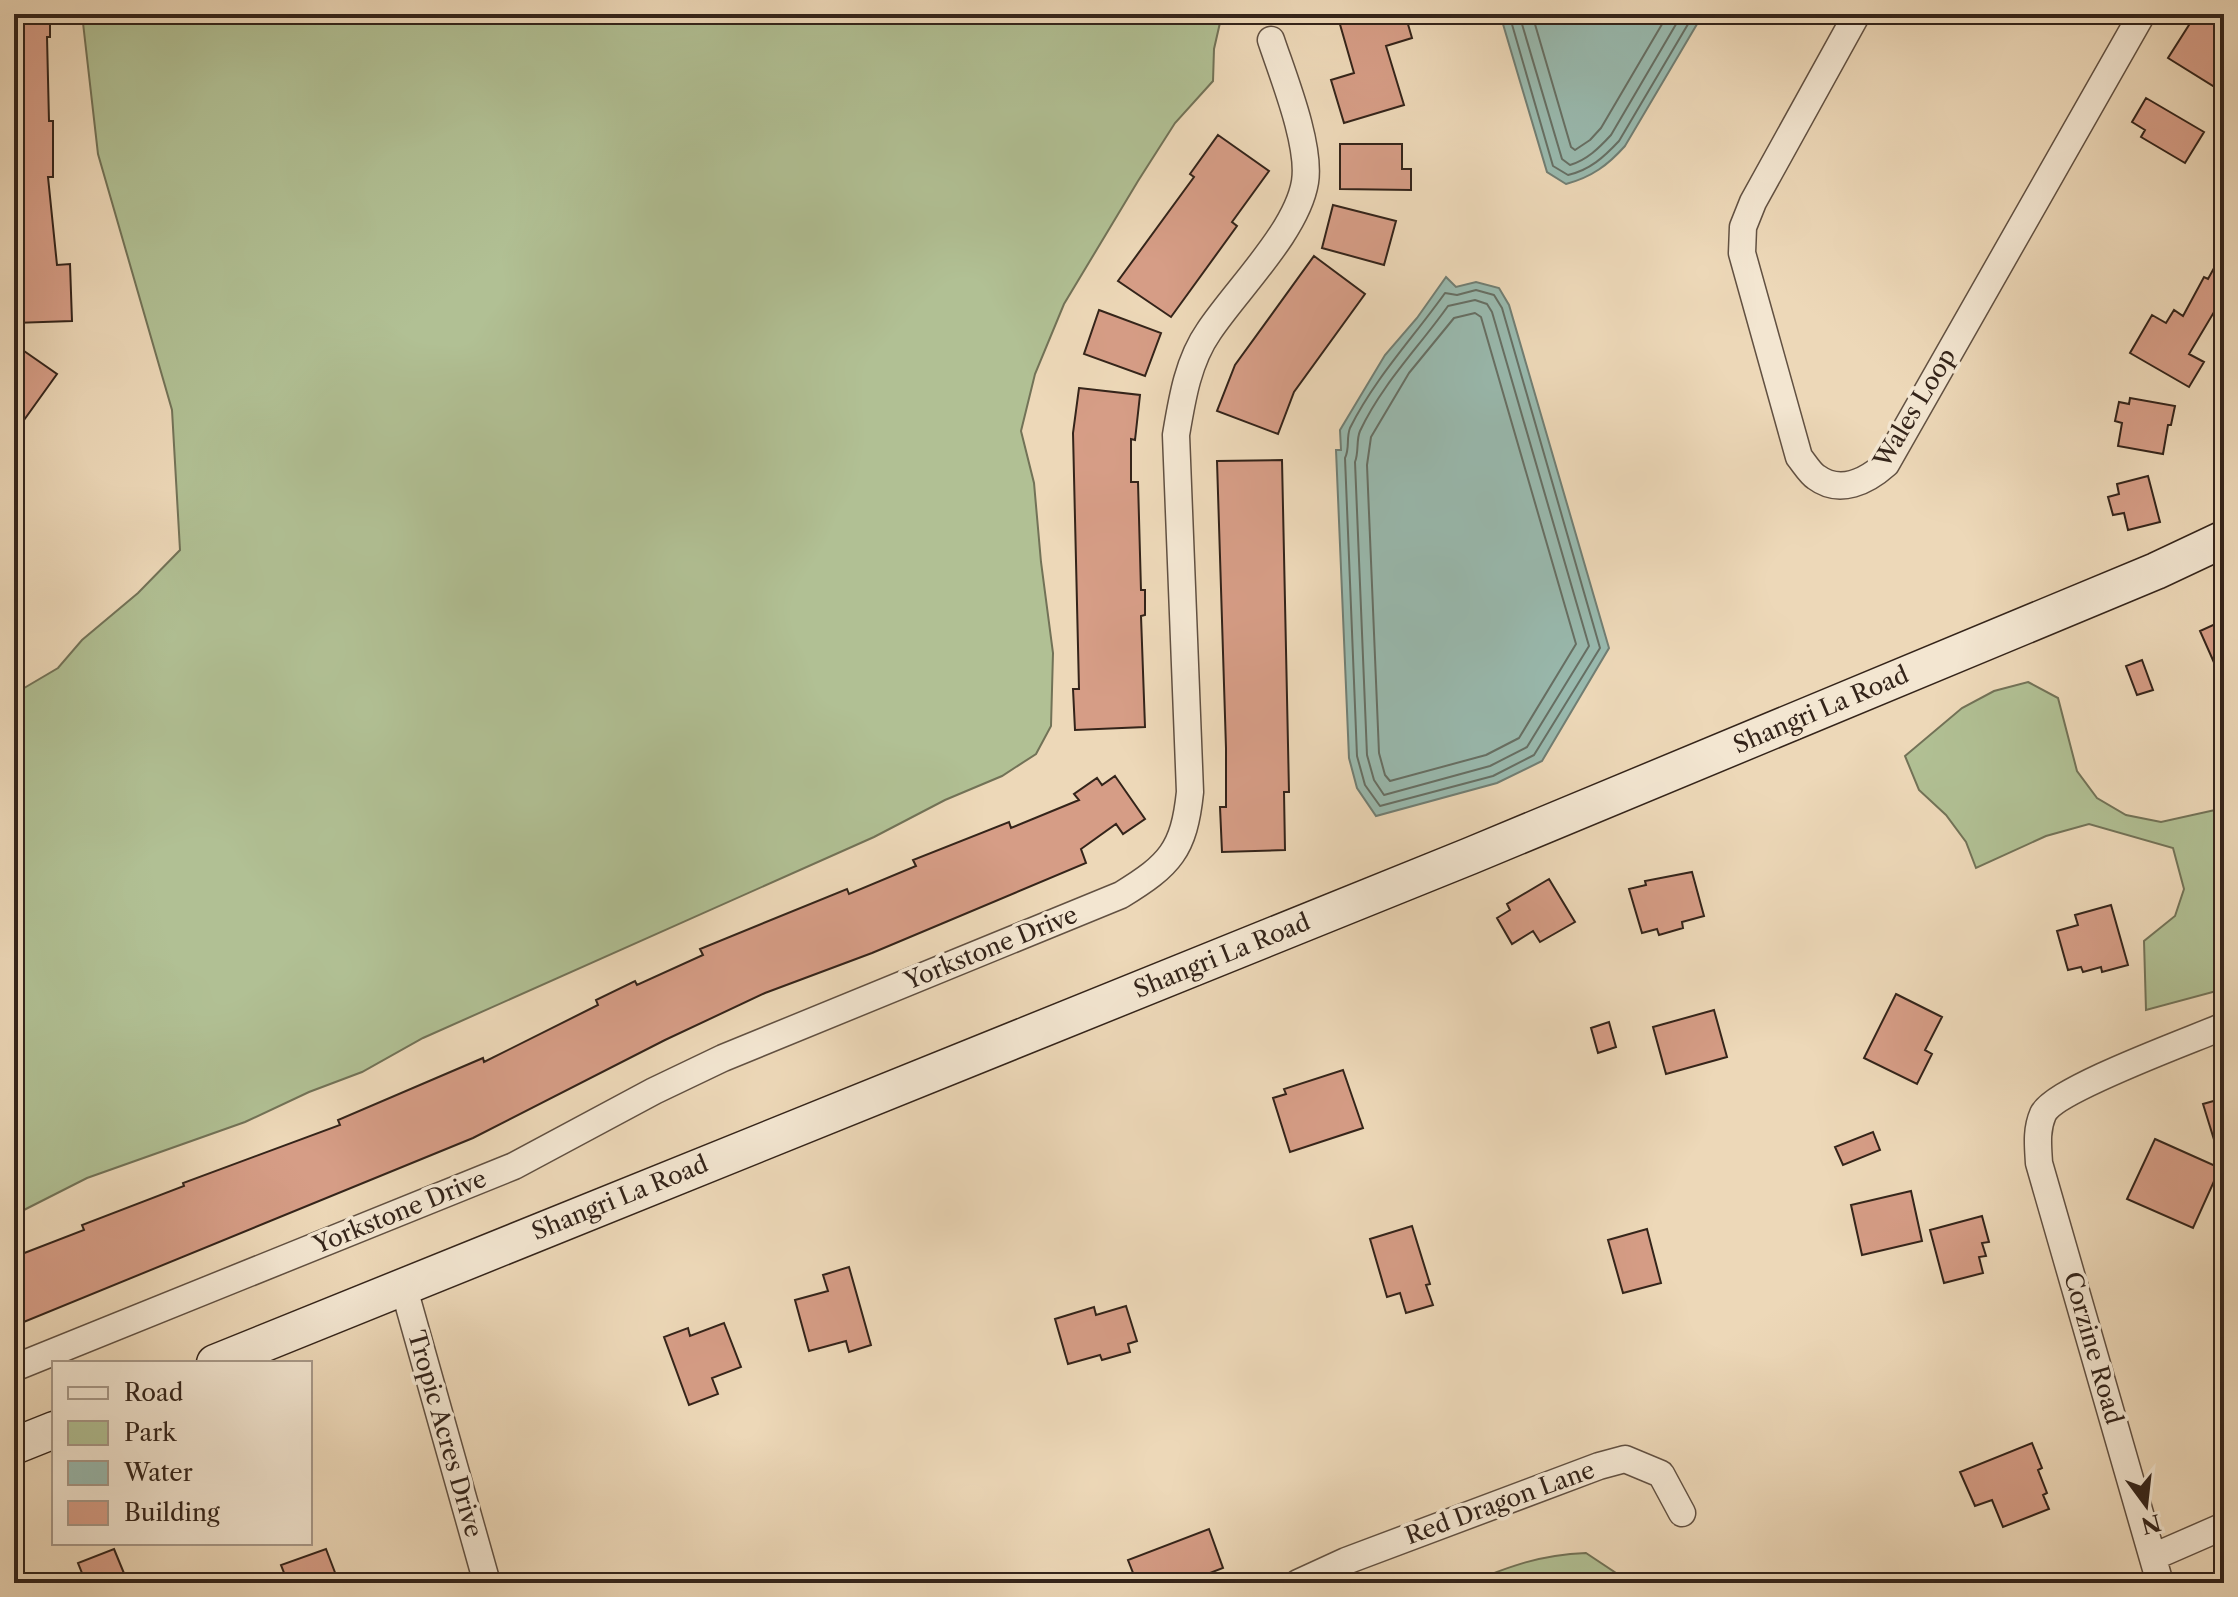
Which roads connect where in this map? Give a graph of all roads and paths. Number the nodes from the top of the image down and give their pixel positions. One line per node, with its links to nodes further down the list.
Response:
1 (1857, 14): 2 (street, Wales Loop)
2 (2142, 14)
3 (1271, 40): 8 (street, Yorkstone Drive)
4 (2224, 539): 6 (street, Shangri La Road)
5 (2224, 1026): 13 (street, Corzine Road)
6 (403, 1285): 7 (street, Shangri La Road); 14 (street, Tropic Acres Drive)
7 (220, 1361)
8 (14, 1368)
9 (52, 1431): 10 (street)
10 (14, 1446)
11 (1682, 1513): 15 (street, Red Dragon Lane)
12 (2224, 1526): 13 (street)
13 (2153, 1557): 16 (street, Corzine Road)
14 (487, 1583)
15 (1298, 1583)
16 (2160, 1583)

